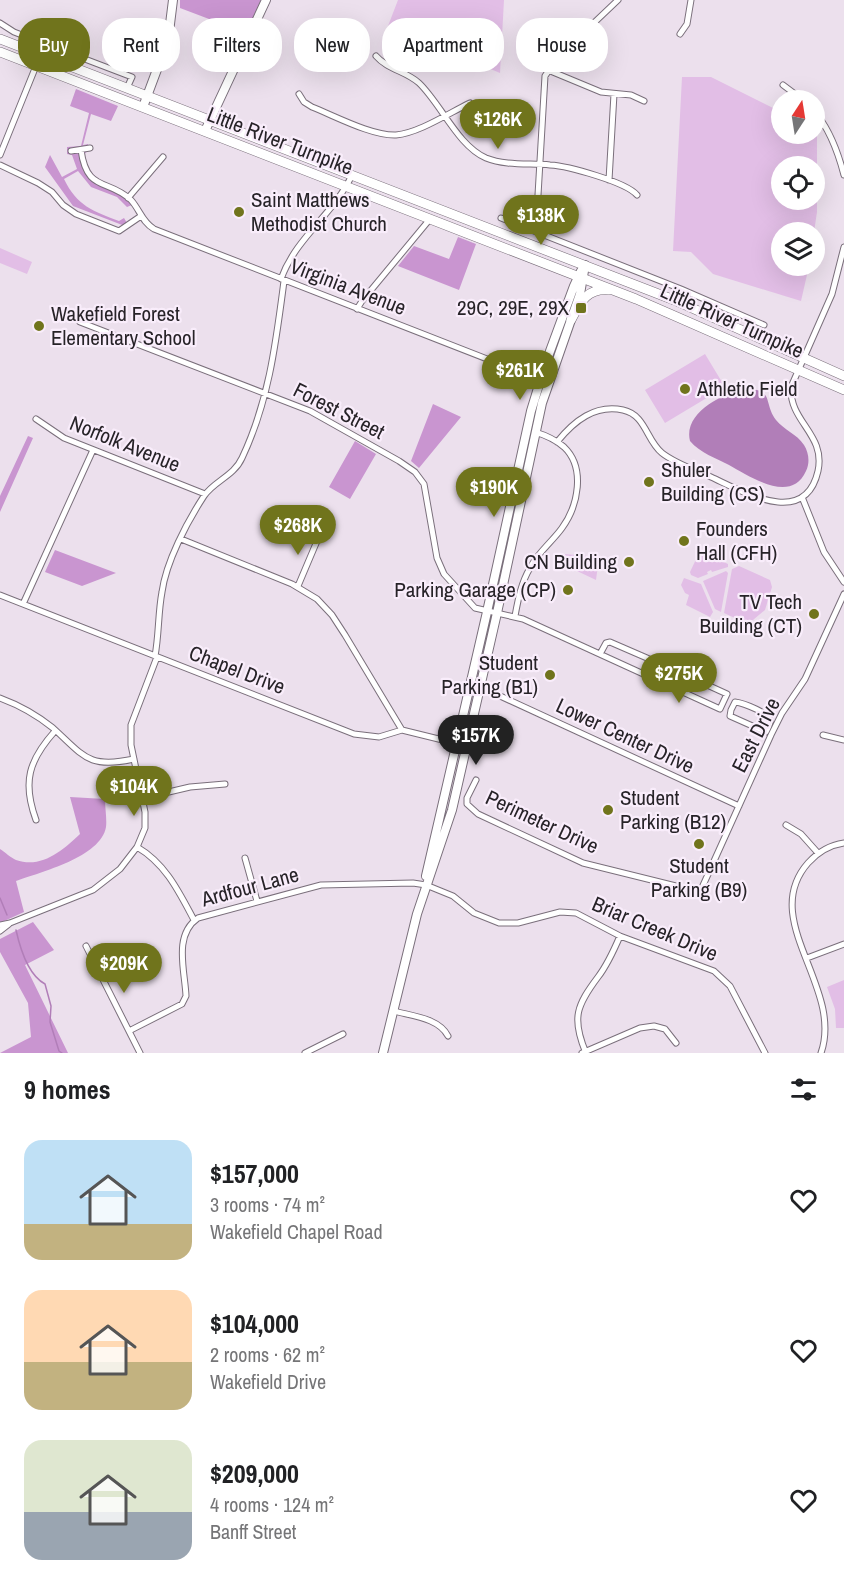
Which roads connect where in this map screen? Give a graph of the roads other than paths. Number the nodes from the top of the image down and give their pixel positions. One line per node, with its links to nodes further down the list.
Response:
1 (173, 0): 21 (main road)
2 (266, 0): 26 (main road)
3 (618, 0): 5 (street)
4 (691, 0): 7 (street)
5 (599, 18)
6 (0, 24): 17 (street)
7 (680, 34)
8 (0, 39): 17 (main road, Little River Turnpike)
9 (0, 52): 11 (main road, Little River Turnpike)
10 (376, 56): 25 (street)
11 (18, 59)
12 (34, 72): 32 (street)
13 (52, 72): 24 (main road, Little River Turnpike)
14 (547, 72): 34 (street)
15 (553, 72): 20 (street)
16 (783, 86): 18 (street)
17 (127, 88): 21 (main road, Little River Turnpike)
18 (789, 90)
19 (299, 94): 25 (street)
20 (614, 94): 22 (street); 38 (street)
21 (148, 96): 24 (main road); 26 (main road, Little River Turnpike)
22 (644, 101)
23 (470, 103): 25 (street)
24 (143, 107): 28 (main road, Little River Turnpike)
25 (445, 115): 34 (street)
26 (210, 119): 28 (main road); 36 (main road, Little River Turnpike)
27 (825, 124): 37 (street)
28 (205, 131): 39 (main road, Little River Turnpike)
29 (90, 148): 30 (street)
30 (81, 150): 31 (street); 41 (street)
31 (71, 151)
32 (0, 155)
33 (163, 157): 41 (street)
34 (540, 164): 38 (street); 45 (street)
35 (0, 165): 42 (street)
36 (352, 175): 39 (street); 48 (main road, Little River Turnpike)
37 (844, 175)
38 (609, 180): 40 (street)
39 (347, 186): 44 (main road, Little River Turnpike); 50 (street)
40 (637, 195)
41 (128, 198): 42 (street, Virginia Avenue)
42 (141, 216): 50 (street, Virginia Avenue)
43 (501, 218): 45 (street)
44 (430, 219): 49 (main road, Little River Turnpike); 52 (street)
45 (531, 230): 47 (street)
46 (844, 247): 56 (street)
47 (590, 252): 48 (street); 55 (street)
48 (585, 265): 49 (main road); 56 (main road, Little River Turnpike)
49 (581, 277): 51 (main road, Little River Turnpike); 53 (main road); 59 (main road)
50 (282, 280): 52 (street, Virginia Avenue); 61 (street)
51 (620, 292): 53 (main road); 57 (main road, Little River Turnpike)
52 (357, 309): 59 (street, Virginia Avenue)
53 (571, 321): 59 (main road)
54 (80, 322): 61 (street, Forest Street)
55 (764, 325)
56 (805, 358): 57 (street); 58 (main road, Little River Turnpike)
57 (799, 370): 60 (main road, Little River Turnpike); 67 (street)
58 (844, 376)
59 (544, 381): 63 (main road)
60 (844, 390)
61 (266, 394): 66 (street); 75 (street, Forest Street)
62 (36, 419): 65 (street, Norfolk Avenue)
63 (531, 430): 64 (street); 75 (main road); 76 (main road)
64 (557, 442): 67 (street); 77 (street)
65 (93, 450): 66 (street, Norfolk Avenue); 74 (street)
66 (205, 494): 69 (street)
67 (802, 496): 70 (street)
68 (320, 534): 71 (street)
69 (182, 539): 71 (street); 79 (street)
70 (844, 582)
71 (298, 586): 86 (street)
72 (844, 594): 85 (street, East Drive)
73 (0, 595): 74 (street, Chapel Drive)
74 (23, 604): 79 (street, Chapel Drive)
75 (488, 612): 76 (street, Forest Street); 91 (main road)
76 (497, 613): 77 (street, Forest Street); 92 (main road)
77 (515, 616): 78 (street, Forest Street)
78 (600, 654): 80 (street); 81 (street, Forest Street)
79 (156, 656): 86 (street, Chapel Drive); 93 (street)
80 (670, 668): 81 (street); 81 (street, Forest Street)
81 (659, 681)
82 (498, 695): 97 (street, Lower Center Drive)
83 (0, 698): 87 (street)
84 (770, 719): 85 (street); 88 (street); 88 (street)
85 (778, 720): 88 (street, East Drive)
86 (402, 730): 91 (street, Chapel Drive)
87 (56, 731): 93 (street); 98 (street)
88 (768, 733): 97 (street, East Drive)
89 (823, 735): 90 (street)
90 (844, 740)
91 (458, 744): 92 (street, Chapel Drive); 104 (main road)
92 (467, 746): 104 (main road)
93 (134, 759): 96 (street)
94 (476, 780): 105 (street, Perimeter Drive)
95 (225, 784): 96 (street)
96 (143, 798): 101 (street)
97 (739, 806): 105 (street, East Drive)
98 (36, 820)
99 (786, 825): 102 (street)
100 (844, 843): 102 (street)
101 (137, 847): 107 (street); 108 (street)
102 (818, 853): 114 (street)
103 (246, 858): 106 (street)
104 (426, 885): 106 (street, Ardfour Lane); 111 (street, Briar Creek Drive); 115 (main road)
105 (700, 892)
106 (256, 901): 107 (street, Ardfour Lane)
107 (194, 920): 116 (street, Ardfour Lane)
108 (10, 923): 109 (street); 110 (street)
109 (0, 925)
110 (0, 931)
111 (620, 936): 124 (street); 125 (street, Briar Creek Drive)
112 (844, 944): 114 (street)
113 (86, 946): 116 (street)
114 (807, 958): 120 (street)
115 (394, 1011): 118 (street); 123 (main road)
116 (129, 1031): 121 (street)
117 (343, 1034): 122 (street)
118 (448, 1036)
119 (676, 1043): 124 (street)
120 (822, 1052)
121 (140, 1053)
122 (305, 1053)
123 (383, 1053)
124 (584, 1053)
125 (765, 1053)

